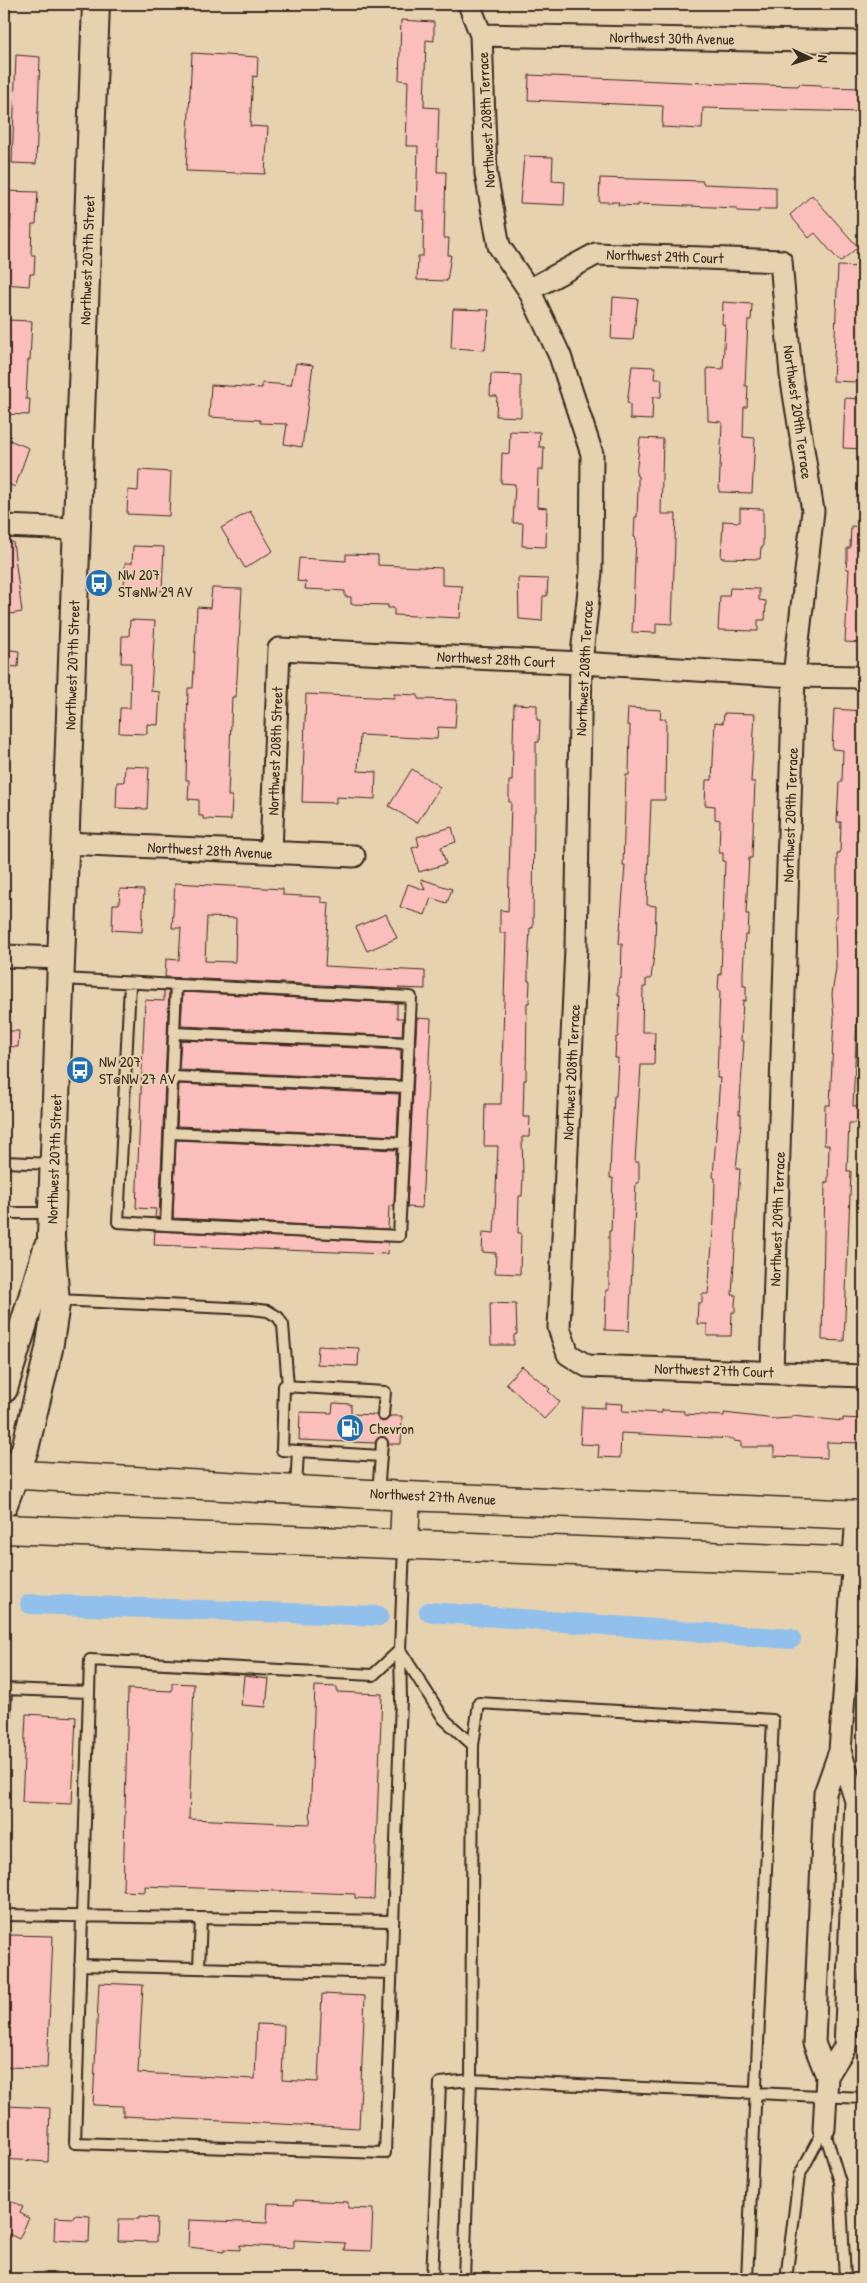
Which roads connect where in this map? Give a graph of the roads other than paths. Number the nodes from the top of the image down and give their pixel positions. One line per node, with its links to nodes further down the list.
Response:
1 (96, 4): 8 (street, Northwest 207th Street)
2 (469, 4): 3 (street, Northwest 208th Terrace)
3 (481, 35): 4 (street, Northwest 30th Avenue); 6 (street, Northwest 208th Terrace)
4 (863, 42)
5 (781, 261): 6 (street, Northwest 29th Court); 11 (street, Northwest 209th Terrace)
6 (529, 290): 10 (street, Northwest 208th Terrace)
7 (4, 526): 8 (street)
8 (77, 529): 13 (street, Northwest 207th Street)
9 (278, 649): 10 (street, Northwest 28th Court); 14 (street, Northwest 208th Street)
10 (581, 664): 11 (street, Northwest 28th Court); 32 (street, Northwest 208th Terrace)
11 (794, 676): 12 (street, Northwest 28th Court); 33 (street, Northwest 209th Terrace)
12 (863, 677)
13 (65, 843): 14 (street, Northwest 28th Avenue); 17 (street, Northwest 207th Street)
14 (271, 852): 15 (street, Northwest 28th Avenue)
15 (354, 856)
16 (4, 956): 17 (street)
17 (61, 968): 18 (lane); 27 (street, Northwest 207th Street)
18 (130, 984): 19 (lane); 29 (lane)
19 (176, 986): 20 (lane); 21 (lane)
20 (174, 1033): 21 (lane); 22 (lane)
21 (408, 1044): 23 (lane)
22 (172, 1078): 23 (lane); 24 (lane)
23 (406, 1087): 25 (lane)
24 (170, 1134): 25 (lane); 29 (lane)
25 (404, 1143): 29 (lane)
26 (4, 1162): 27 (lane)
27 (54, 1164): 30 (street, Northwest 207th Street)
28 (4, 1213): 30 (lane)
29 (166, 1224)
30 (51, 1225): 31 (street, Northwest 207th Street); 36 (street, Northwest 207th Street)
31 (56, 1300): 35 (lane); 41 (street, Northwest 207th Street)
32 (568, 1354): 33 (street, Northwest 27th Court)
33 (772, 1372): 34 (street, Northwest 27th Court)
34 (863, 1376)
35 (288, 1386): 37 (lane); 39 (lane)
36 (4, 1388)
37 (383, 1415)
38 (382, 1443): 40 (lane)
39 (298, 1451): 40 (lane); 42 (lane)
40 (381, 1456): 43 (lane)
41 (10, 1474): 42 (main road, Northwest 27th Avenue); 45 (street, Northwest 207th Street)
42 (296, 1489): 43 (main road, Northwest 27th Avenue)
43 (378, 1494): 44 (main road, Northwest 27th Avenue)
44 (406, 1496): 46 (main road, Northwest 27th Avenue); 48 (main road)
45 (4, 1504)
46 (860, 1515): 49 (street)
47 (4, 1529): 48 (main road)
48 (404, 1545): 49 (main road); 50 (lane)
49 (859, 1562): 55 (street)
50 (400, 1650): 52 (lane); 54 (lane); 59 (lane)
51 (5, 1689): 52 (lane); 53 (lane)
52 (88, 1692): 57 (lane)
53 (4, 1734)
54 (473, 1745): 63 (lane); 65 (lane)
55 (840, 1751): 64 (street); 64 (street)
56 (4, 1915): 57 (lane)
57 (82, 1915): 58 (lane); 60 (lane)
58 (200, 1918): 59 (lane); 61 (lane)
59 (392, 1921): 62 (lane)
60 (80, 1965): 61 (lane); 62 (lane)
61 (199, 1968): 62 (lane)
62 (391, 1973)
63 (471, 2080): 65 (lane); 68 (lane); 69 (lane)
64 (826, 2086): 65 (lane); 66 (lane); 67 (street)
65 (755, 2093): 70 (lane)
66 (863, 2098)
67 (824, 2128): 71 (lane); 72 (lane)
68 (432, 2279)
69 (464, 2279)
70 (747, 2279)
71 (786, 2279)
72 (845, 2279)

